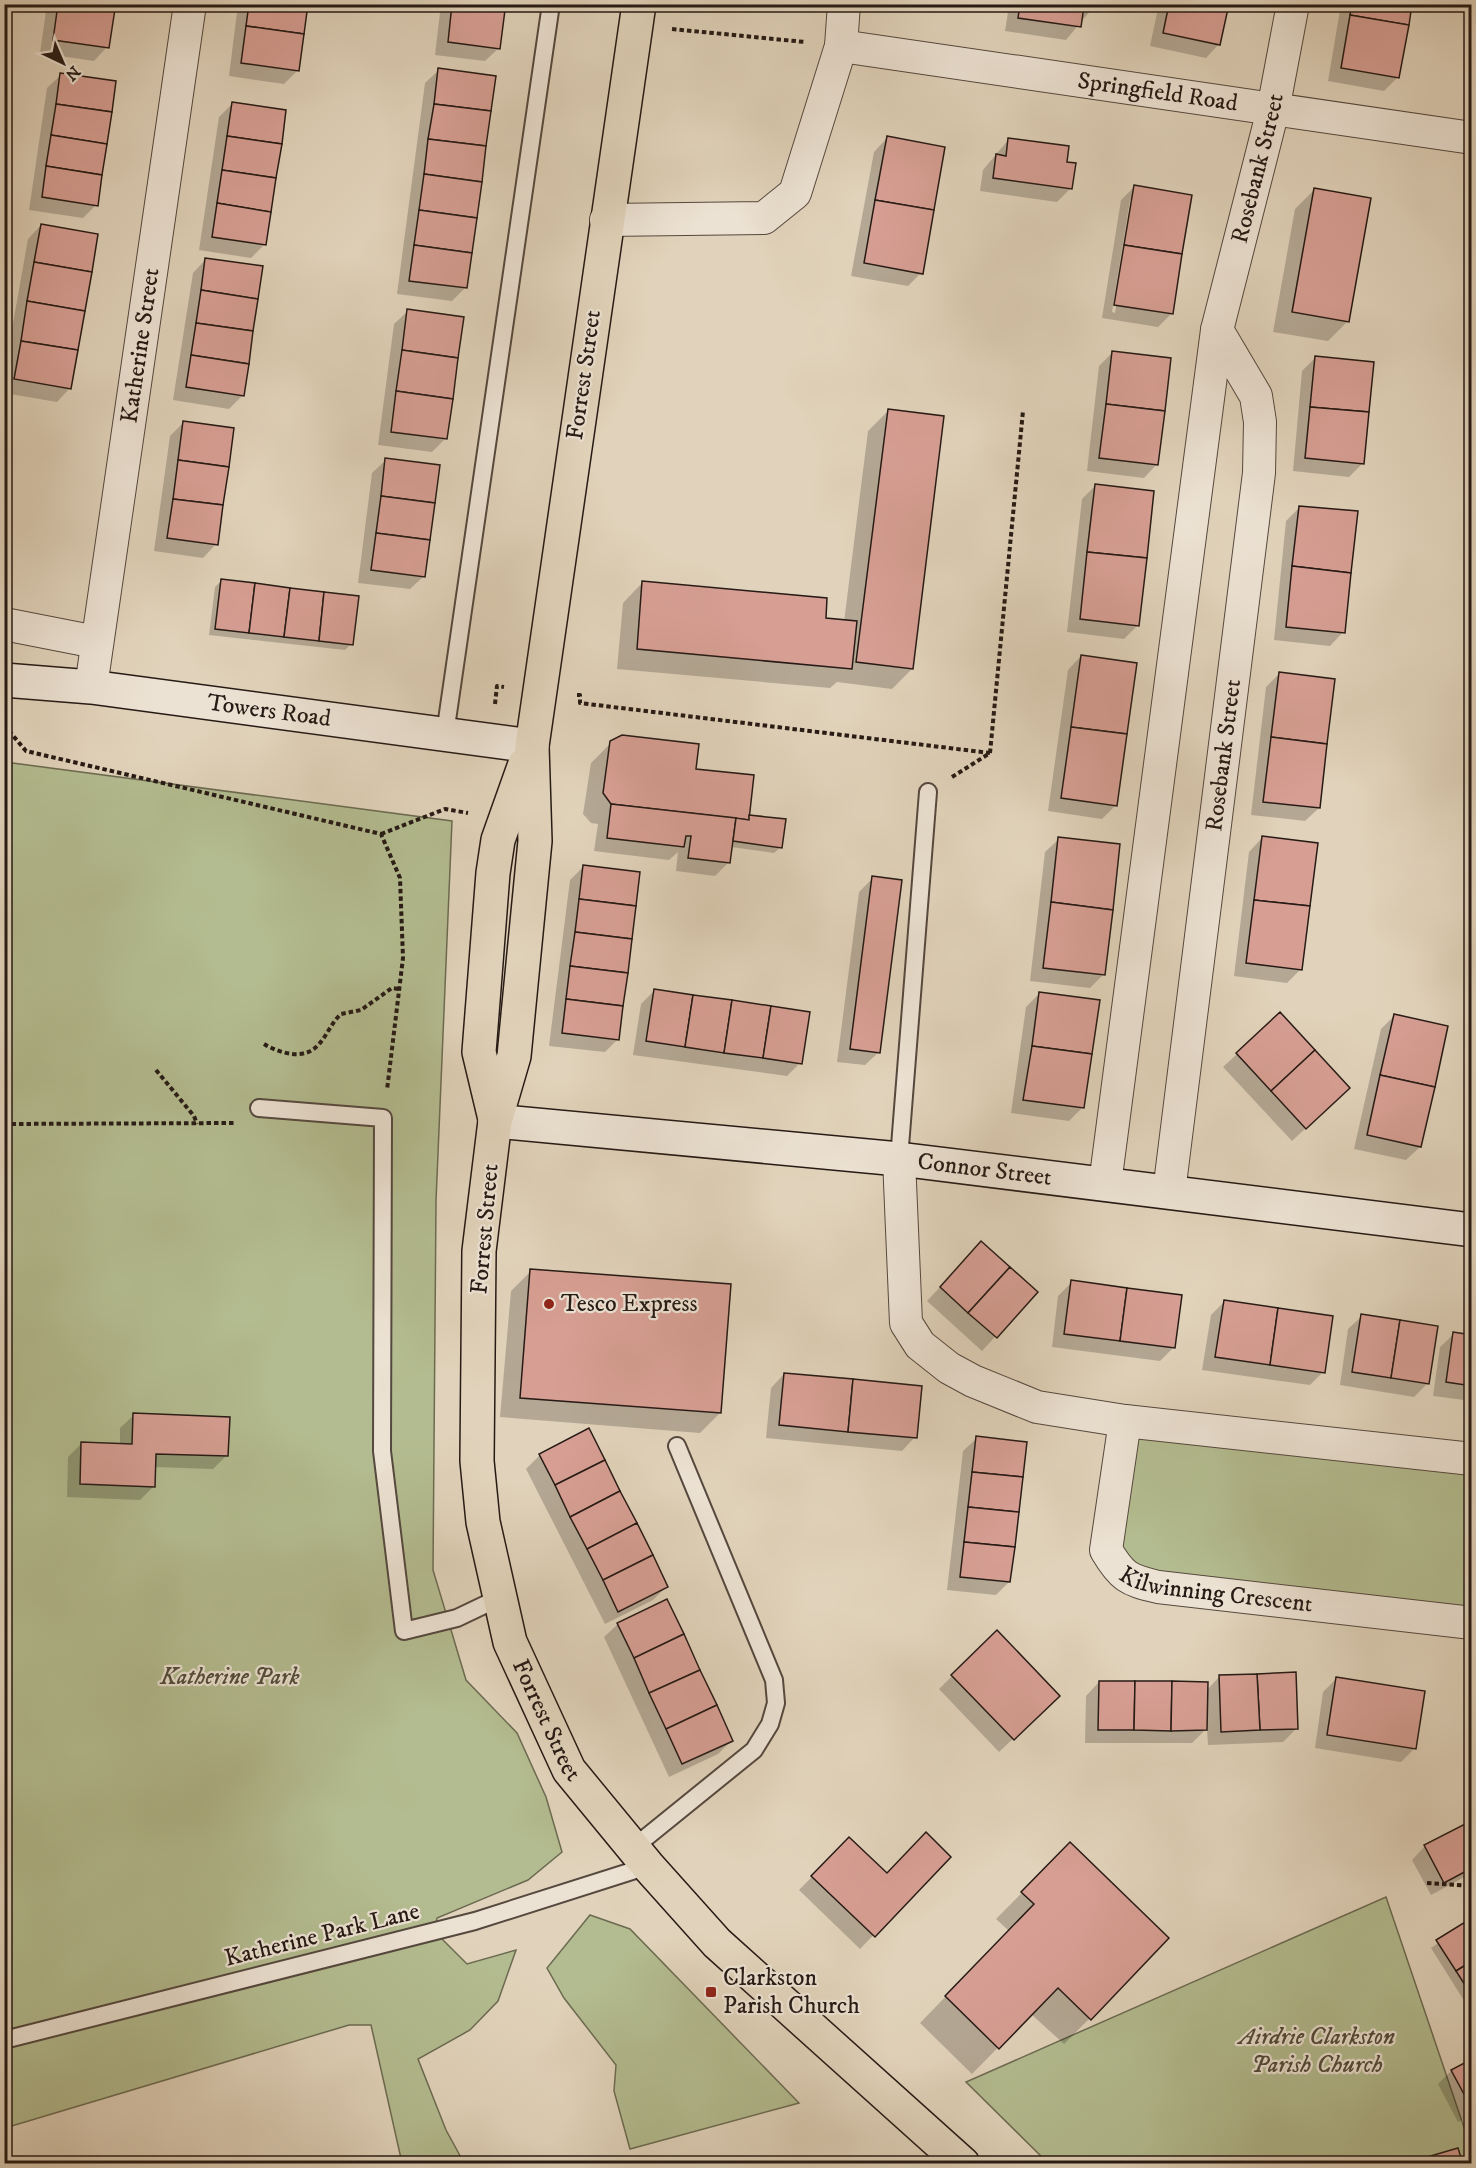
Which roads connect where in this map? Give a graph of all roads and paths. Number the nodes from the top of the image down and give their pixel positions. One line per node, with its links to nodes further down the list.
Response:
1 (190, 4): 14 (street, Katherine Street)
2 (551, 4): 19 (lane)
3 (639, 4): 10 (main road, Forrest Street)
4 (844, 4): 7 (street)
5 (1293, 4): 8 (street, Rosebank Street)
6 (683, 29): 7 (path)
7 (842, 46): 8 (street, Springfield Road); 10 (street)
8 (1273, 110): 9 (street, Springfield Road); 11 (street, Rosebank Street)
9 (1472, 138)
10 (606, 220): 17 (main road, Forrest Street)
11 (1217, 330): 34 (street, Rosebank Street); 35 (street, Rosebank Street)
12 (1023, 411): 21 (path)
13 (4, 624): 14 (street)
14 (96, 642): 16 (street, Katherine Street)
15 (4, 680): 16 (main road, Towers Road)
16 (91, 687): 19 (main road, Towers Road)
17 (539, 690): 20 (main road, Forrest Street); 21 (path)
18 (4, 725): 24 (path)
19 (445, 734): 20 (main road, Towers Road)
20 (532, 746): 30 (main road, Forrest Street)
21 (990, 753): 22 (path)
22 (928, 792): 33 (lane)
23 (480, 815): 24 (path)
24 (381, 834): 25 (path)
25 (399, 988): 26 (path); 29 (path)
26 (264, 1044)
27 (156, 1070): 32 (path)
28 (259, 1108): 29 (lane); 32 (path)
29 (383, 1118): 40 (lane)
30 (495, 1121): 33 (main road, Connor Street); 40 (main road, Forrest Street)
31 (4, 1124): 32 (path)
32 (197, 1124)
33 (899, 1159): 34 (main road, Connor Street); 37 (street)
34 (1105, 1184): 35 (main road, Connor Street)
35 (1169, 1192): 36 (main road, Connor Street)
36 (1472, 1230)
37 (1125, 1421): 39 (street); 41 (street, Kilwinning Crescent)
38 (677, 1446): 42 (lane)
39 (1472, 1459)
40 (499, 1598): 42 (main road, Forrest Street)
41 (1472, 1623)
42 (640, 1857): 45 (lane, Katherine Park Lane); 46 (main road, Forrest Street)
43 (1427, 1883): 44 (path)
44 (1472, 1886)
45 (4, 2040)
46 (963, 2163)

